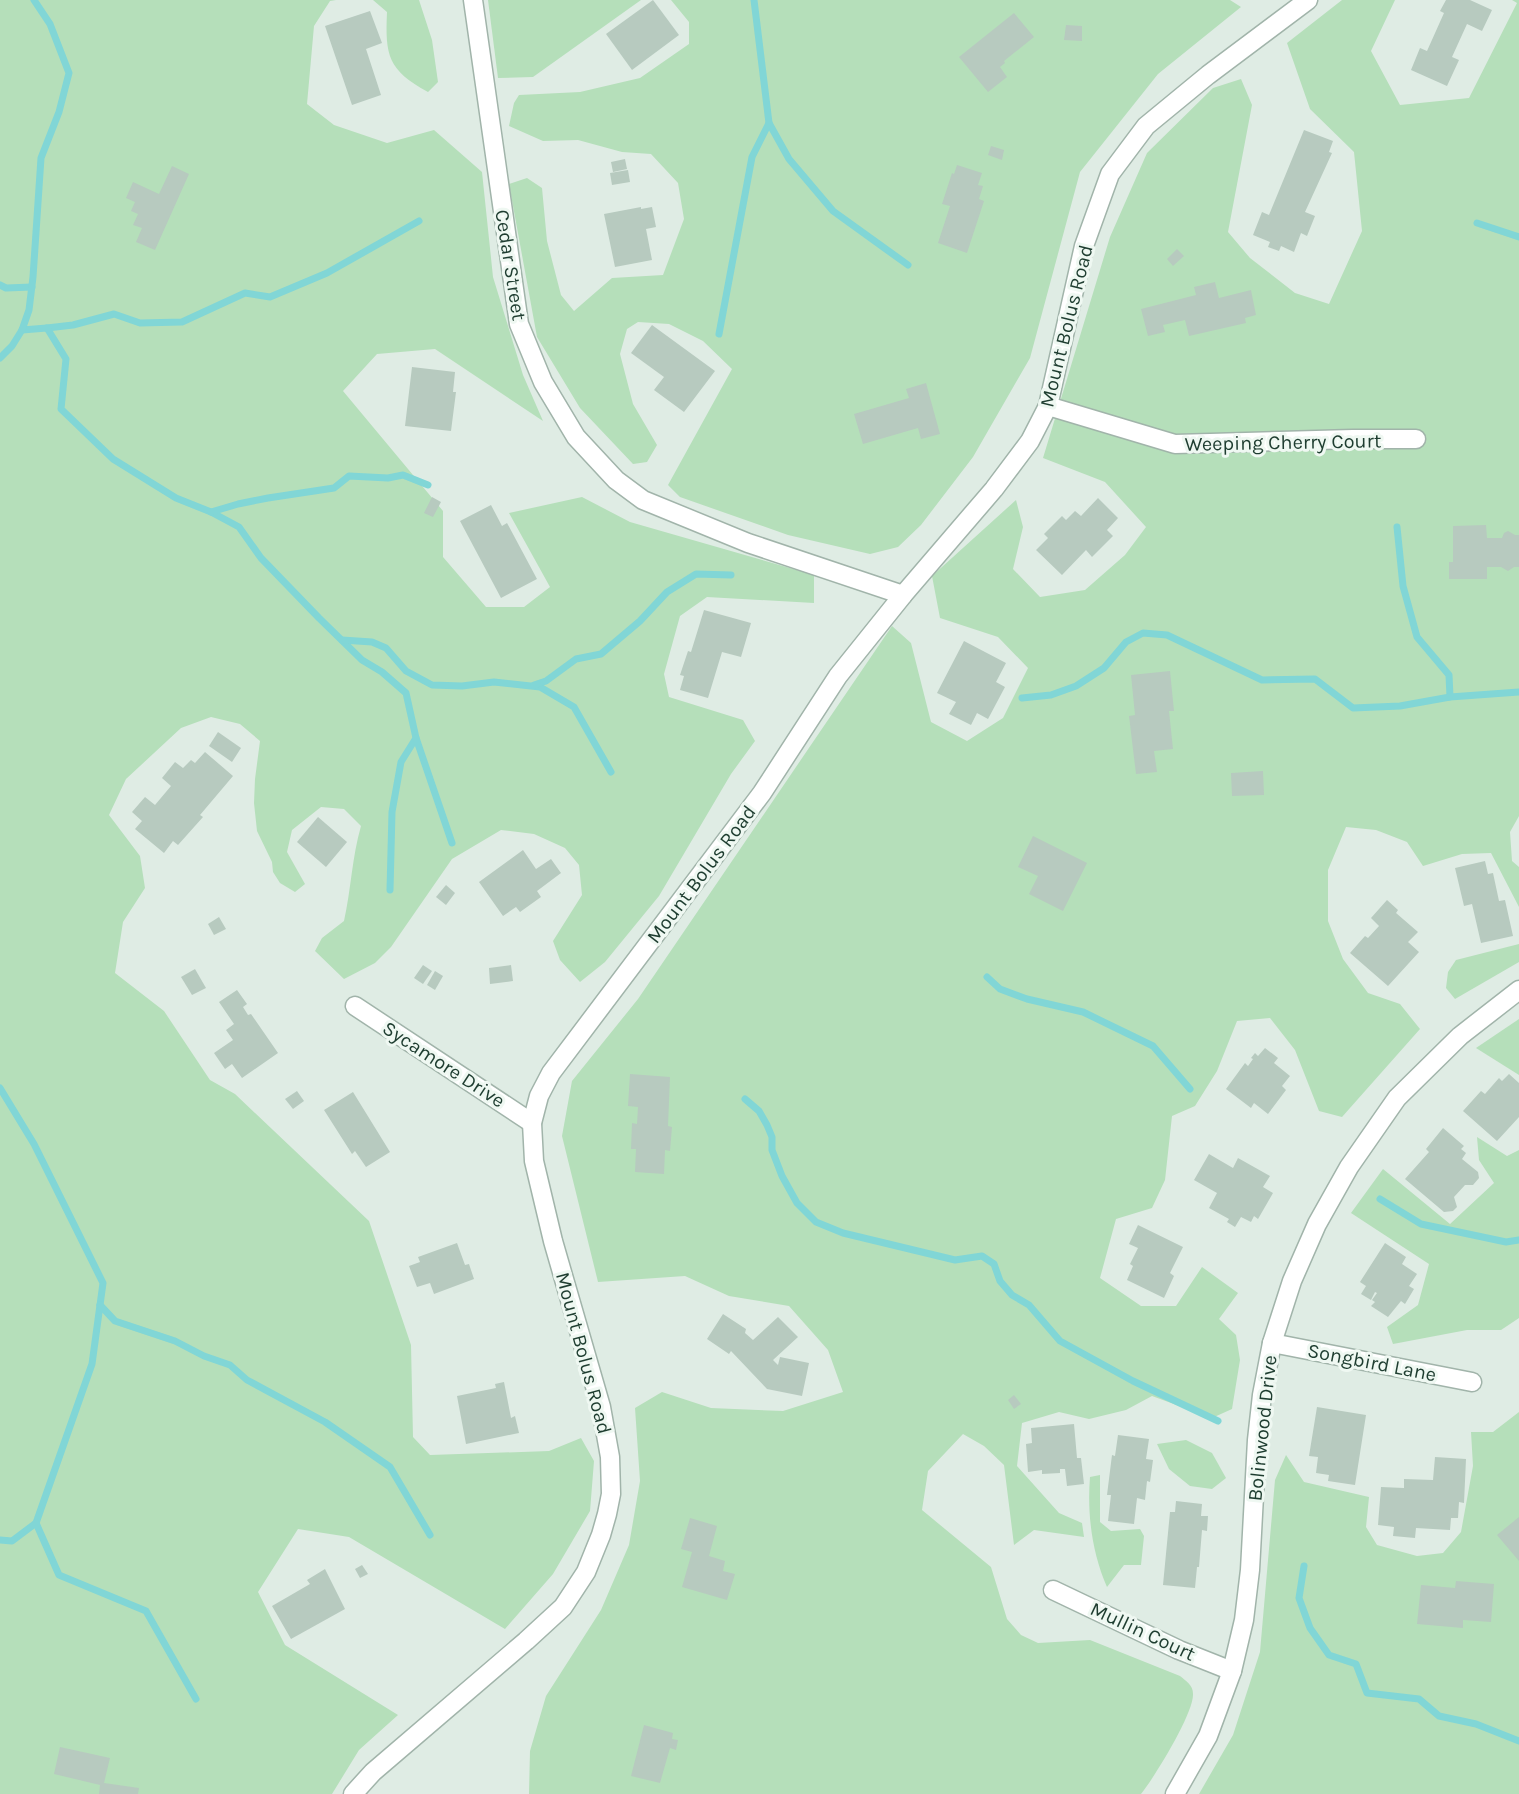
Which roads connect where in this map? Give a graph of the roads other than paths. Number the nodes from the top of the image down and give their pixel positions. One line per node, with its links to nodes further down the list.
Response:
1 (472, 0): 5 (street, Cedar Street)
2 (1308, 0): 3 (street, Mount Bolus Road)
3 (1047, 406): 4 (street, Weeping Cherry Court); 5 (street, Mount Bolus Road)
4 (1416, 439)
5 (903, 595): 8 (street, Mount Bolus Road)
6 (1519, 990): 9 (street, Bolinwood Drive)
7 (355, 1006): 8 (street, Sycamore Drive)
8 (532, 1123): 13 (street, Mount Bolus Road)
9 (1272, 1343): 10 (street, Songbird Lane); 12 (street, Bolinwood Drive)
10 (1472, 1382)
11 (1053, 1590): 12 (street, Mullin Court)
12 (1232, 1671): 14 (street, Bolinwood Drive)
13 (353, 1794)
14 (1174, 1794)

